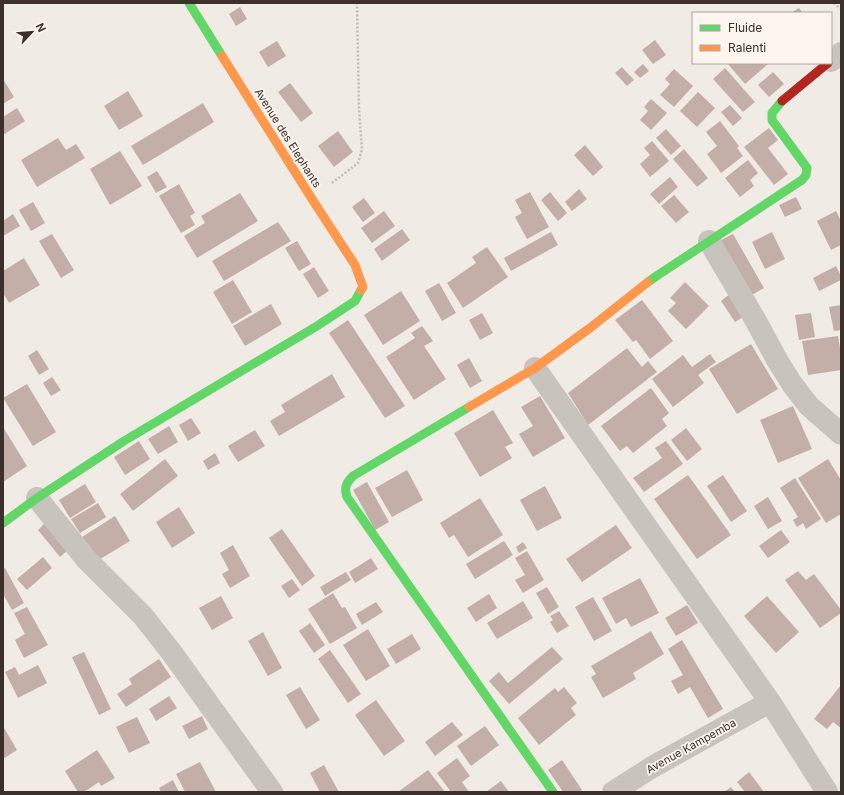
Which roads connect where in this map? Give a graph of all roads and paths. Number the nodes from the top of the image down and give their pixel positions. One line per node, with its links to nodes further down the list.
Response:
1 (189, 3): 8 (street, Avenue des Elephants)
2 (357, 3): 8 (path)
3 (834, 3): 4 (path)
4 (841, 9)
5 (841, 53): 6 (street)
6 (832, 60)
7 (827, 64): 9 (street)
8 (312, 199): 12 (street, Avenue des Elephants)
9 (709, 241): 10 (street); 11 (street)
10 (535, 368): 14 (street); 16 (street)
11 (841, 434)
12 (37, 498): 13 (street); 15 (street)
13 (3, 524)
14 (770, 702): 17 (street, Avenue Kampemba); 18 (street)
15 (272, 792)
16 (553, 792)
17 (613, 792)
18 (827, 792)

